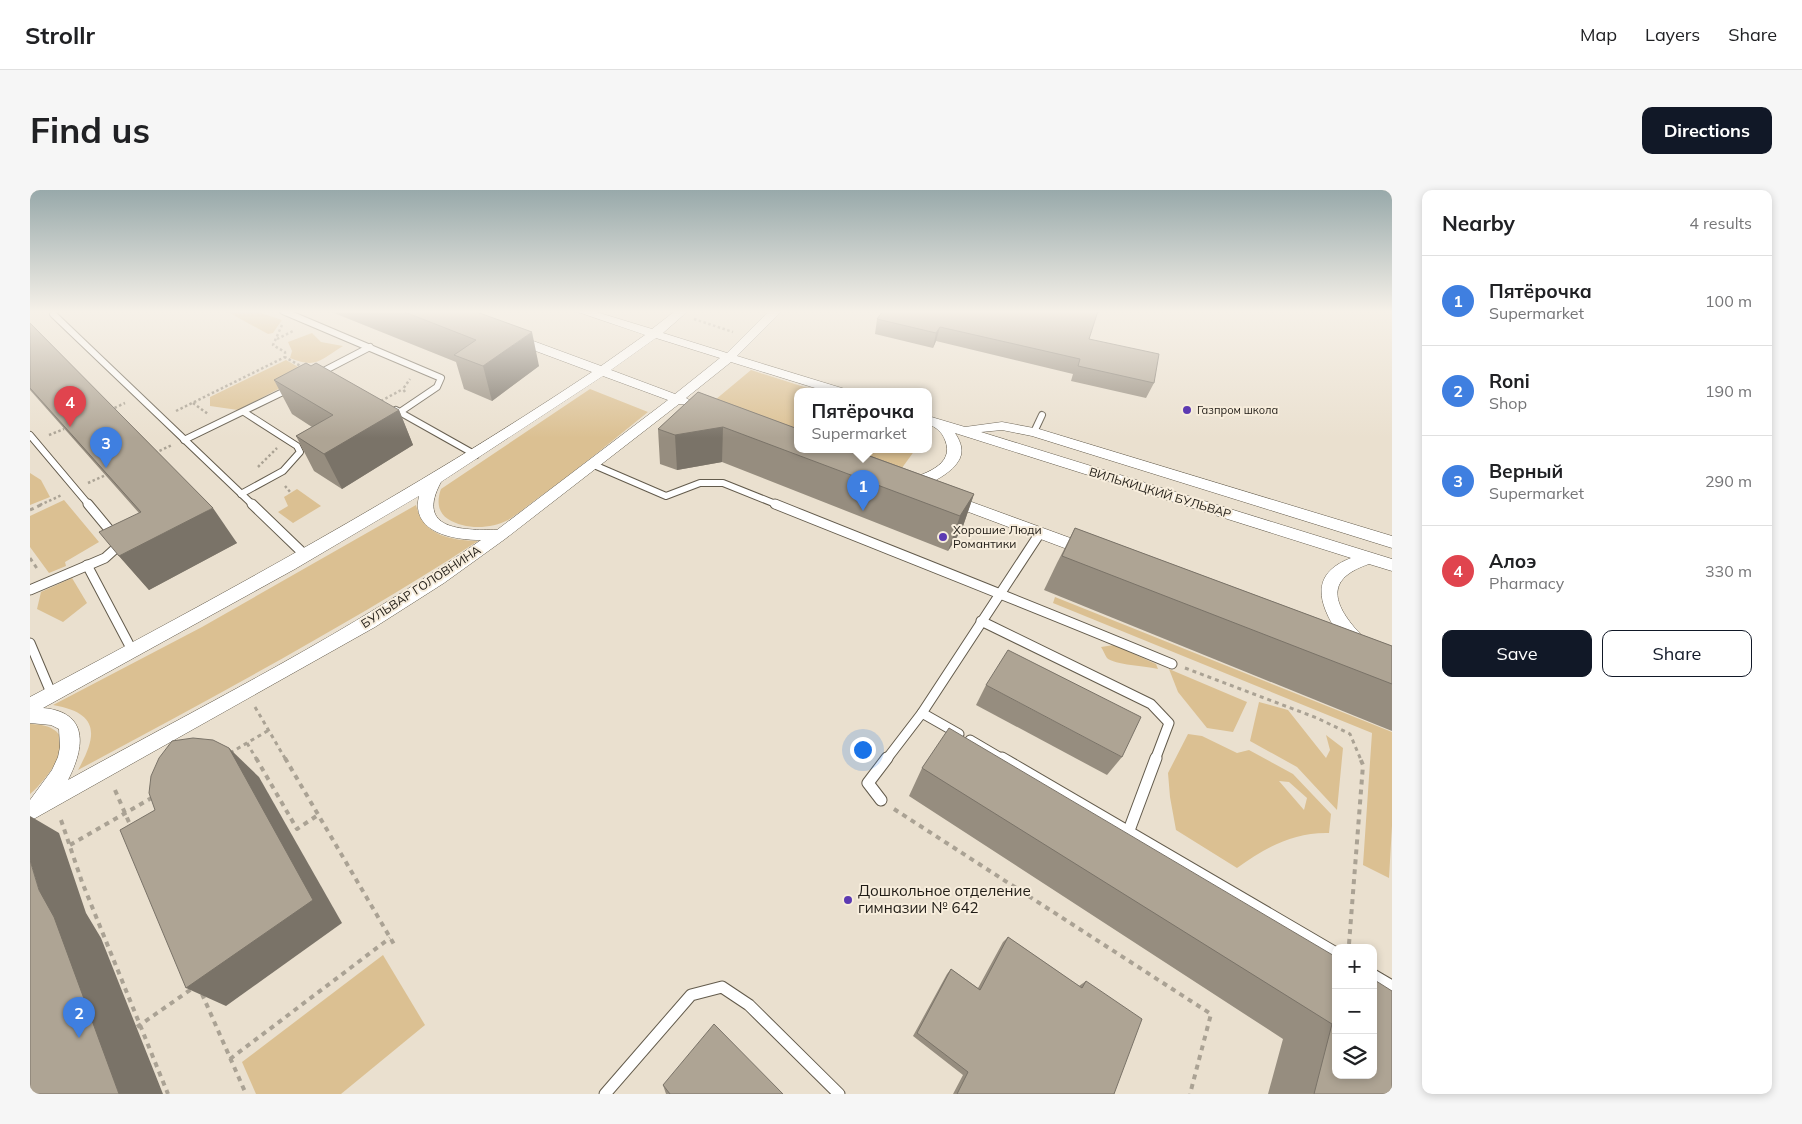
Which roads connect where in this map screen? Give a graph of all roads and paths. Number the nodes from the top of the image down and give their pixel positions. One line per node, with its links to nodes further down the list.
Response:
1 (94, 353): 26 (lane)
2 (285, 353): 9 (path)
3 (358, 353): 12 (lane)
4 (385, 353): 11 (lane)
5 (554, 353): 13 (street)
6 (628, 353): 13 (street)
7 (717, 353): 10 (street)
8 (733, 353): 10 (street, БУЛЬВАР ГОЛОВНИНА)
9 (285, 357): 14 (path); 26 (path)
10 (729, 357): 18 (street); 19 (street, БУЛЬВАР ГОЛОВНИНА)
11 (420, 367): 20 (path); 20 (lane)
12 (325, 370): 14 (lane); 15 (lane)
13 (603, 371): 19 (street); 34 (street)
14 (317, 374): 16 (lane)
15 (333, 374)
16 (309, 379)
17 (293, 387): 23 (lane)
18 (827, 388)
19 (676, 398): 22 (street); 35 (street, БУЛЬВАР ГОЛОВНИНА)
20 (412, 404): 24 (lane)
21 (387, 405): 24 (lane)
22 (698, 406)
23 (244, 412): 31 (lane); 32 (lane)
24 (400, 412): 34 (lane)
25 (1042, 414): 29 (lane)
26 (162, 418): 32 (lane)
27 (934, 422): 28 (street, ВИЛЬКИЦКИЙ БУЛЬВАР); 38 (street)
28 (958, 429): 29 (street); 46 (street, ВИЛЬКИЦКИЙ БУЛЬВАР)
29 (1034, 432): 43 (street)
30 (30, 436): 47 (lane)
31 (286, 439): 39 (path); 39 (lane)
32 (184, 440): 33 (path); 39 (lane)
33 (151, 455)
34 (476, 455): 37 (street)
35 (594, 465): 42 (street, БУЛЬВАР ГОЛОВНИНА); 50 (lane)
36 (889, 477): 38 (street)
37 (435, 480): 42 (street); 44 (street)
38 (908, 484): 40 (street)
39 (238, 492): 44 (lane)
40 (1040, 533): 45 (street); 50 (lane)
41 (1392, 534): 43 (lane)
42 (500, 535): 67 (street, БУЛЬВАР ГОЛОВНИНА)
43 (1392, 542)
44 (306, 556): 54 (street)
45 (1105, 557)
46 (1369, 558): 48 (street, ВИЛЬКИЦКИЙ БУЛЬВАР); 52 (street)
47 (88, 565): 49 (lane); 54 (lane)
48 (1392, 565)
49 (30, 590)
50 (1000, 592): 51 (lane); 55 (lane)
51 (982, 621): 59 (lane); 72 (lane)
52 (1335, 642)
53 (30, 643): 56 (lane)
54 (133, 652): 56 (street)
55 (1172, 664): 75 (path)
56 (52, 695): 57 (street)
57 (30, 706)
58 (255, 707): 61 (path)
59 (922, 713): 66 (lane); 72 (lane)
60 (30, 715): 67 (street)
61 (268, 730): 62 (path); 69 (path)
62 (247, 743): 63 (path); 69 (path)
63 (223, 757)
64 (115, 790): 68 (path)
65 (158, 794): 68 (path)
66 (881, 800): 86 (path)
67 (34, 809)
68 (125, 813): 71 (path); 73 (path)
69 (318, 815): 74 (path)
70 (61, 820): 73 (path)
71 (132, 830)
72 (1128, 833): 77 (lane)
73 (70, 845): 80 (path)
74 (390, 938): 76 (path); 81 (path)
75 (1349, 944)
76 (395, 946)
77 (1332, 951)
78 (1377, 977): 79 (lane)
79 (1392, 986)
80 (138, 1026): 81 (path); 82 (path)
81 (230, 1059): 83 (path)
82 (168, 1094)
83 (246, 1094)
84 (605, 1094): 85 (lane)
85 (839, 1094)
86 (1190, 1094)

